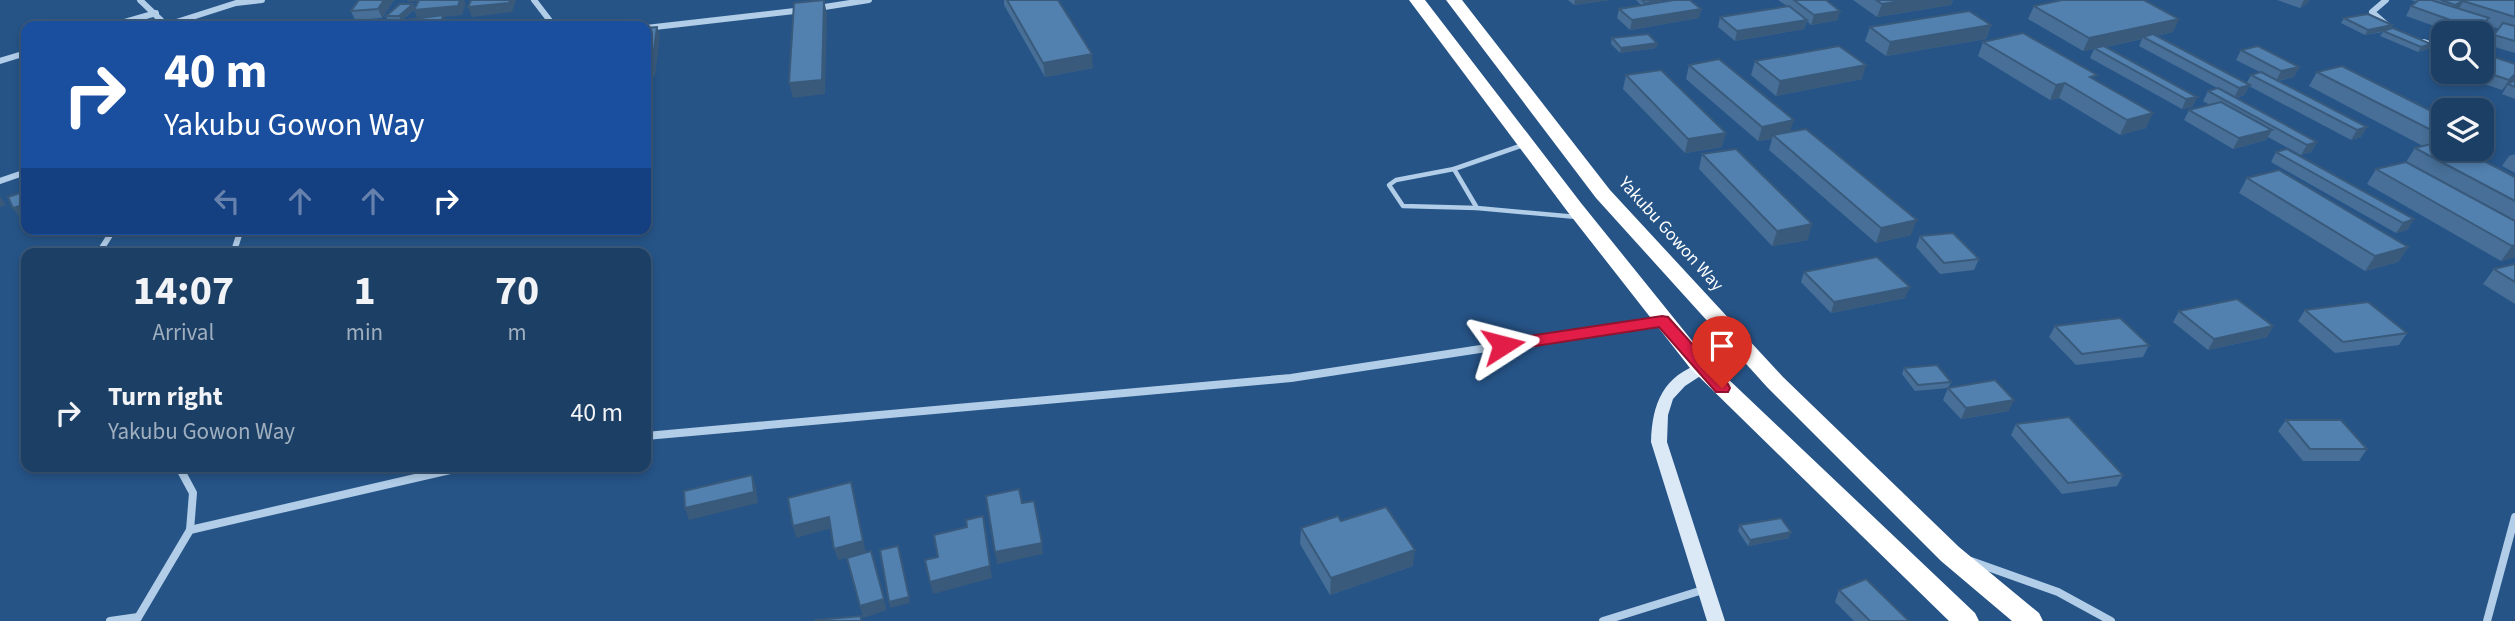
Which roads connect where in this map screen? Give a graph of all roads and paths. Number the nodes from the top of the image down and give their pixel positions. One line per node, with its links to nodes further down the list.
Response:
1 (140, 0): 8 (street)
2 (262, 0): 11 (street)
3 (534, 0): 12 (street)
4 (869, 0): 13 (street)
5 (1417, 0): 19 (highway)
6 (1454, 0): 32 (highway, Yakubu Gowon Way)
7 (2386, 0): 14 (street)
8 (156, 13): 9 (street); 10 (street)
9 (128, 21)
10 (163, 21)
11 (182, 21)
12 (550, 21)
13 (651, 27)
14 (2392, 29)
15 (2417, 39): 16 (street)
16 (2431, 44)
17 (21, 55): 18 (street)
18 (0, 61)
19 (1526, 144): 20 (lane); 24 (highway)
20 (1454, 169): 23 (lane); 23 (lane)
21 (21, 174): 22 (street)
22 (0, 181)
23 (1477, 208): 24 (lane)
24 (1582, 218): 25 (highway)
25 (1662, 321): 26 (highway); 27 (street)
26 (1703, 368): 33 (street); 38 (highway)
27 (651, 436)
28 (182, 472): 31 (street)
29 (441, 472): 31 (street)
30 (2515, 517): 41 (street)
31 (190, 530): 34 (street)
32 (1950, 554): 39 (highway, Yakubu Gowon Way); 40 (street)
33 (1706, 589): 36 (street); 37 (street)
34 (137, 619): 35 (street)
35 (110, 621)
36 (1603, 621)
37 (1716, 621)
38 (1966, 621)
39 (2030, 621)
40 (2111, 621)
41 (2487, 621)

